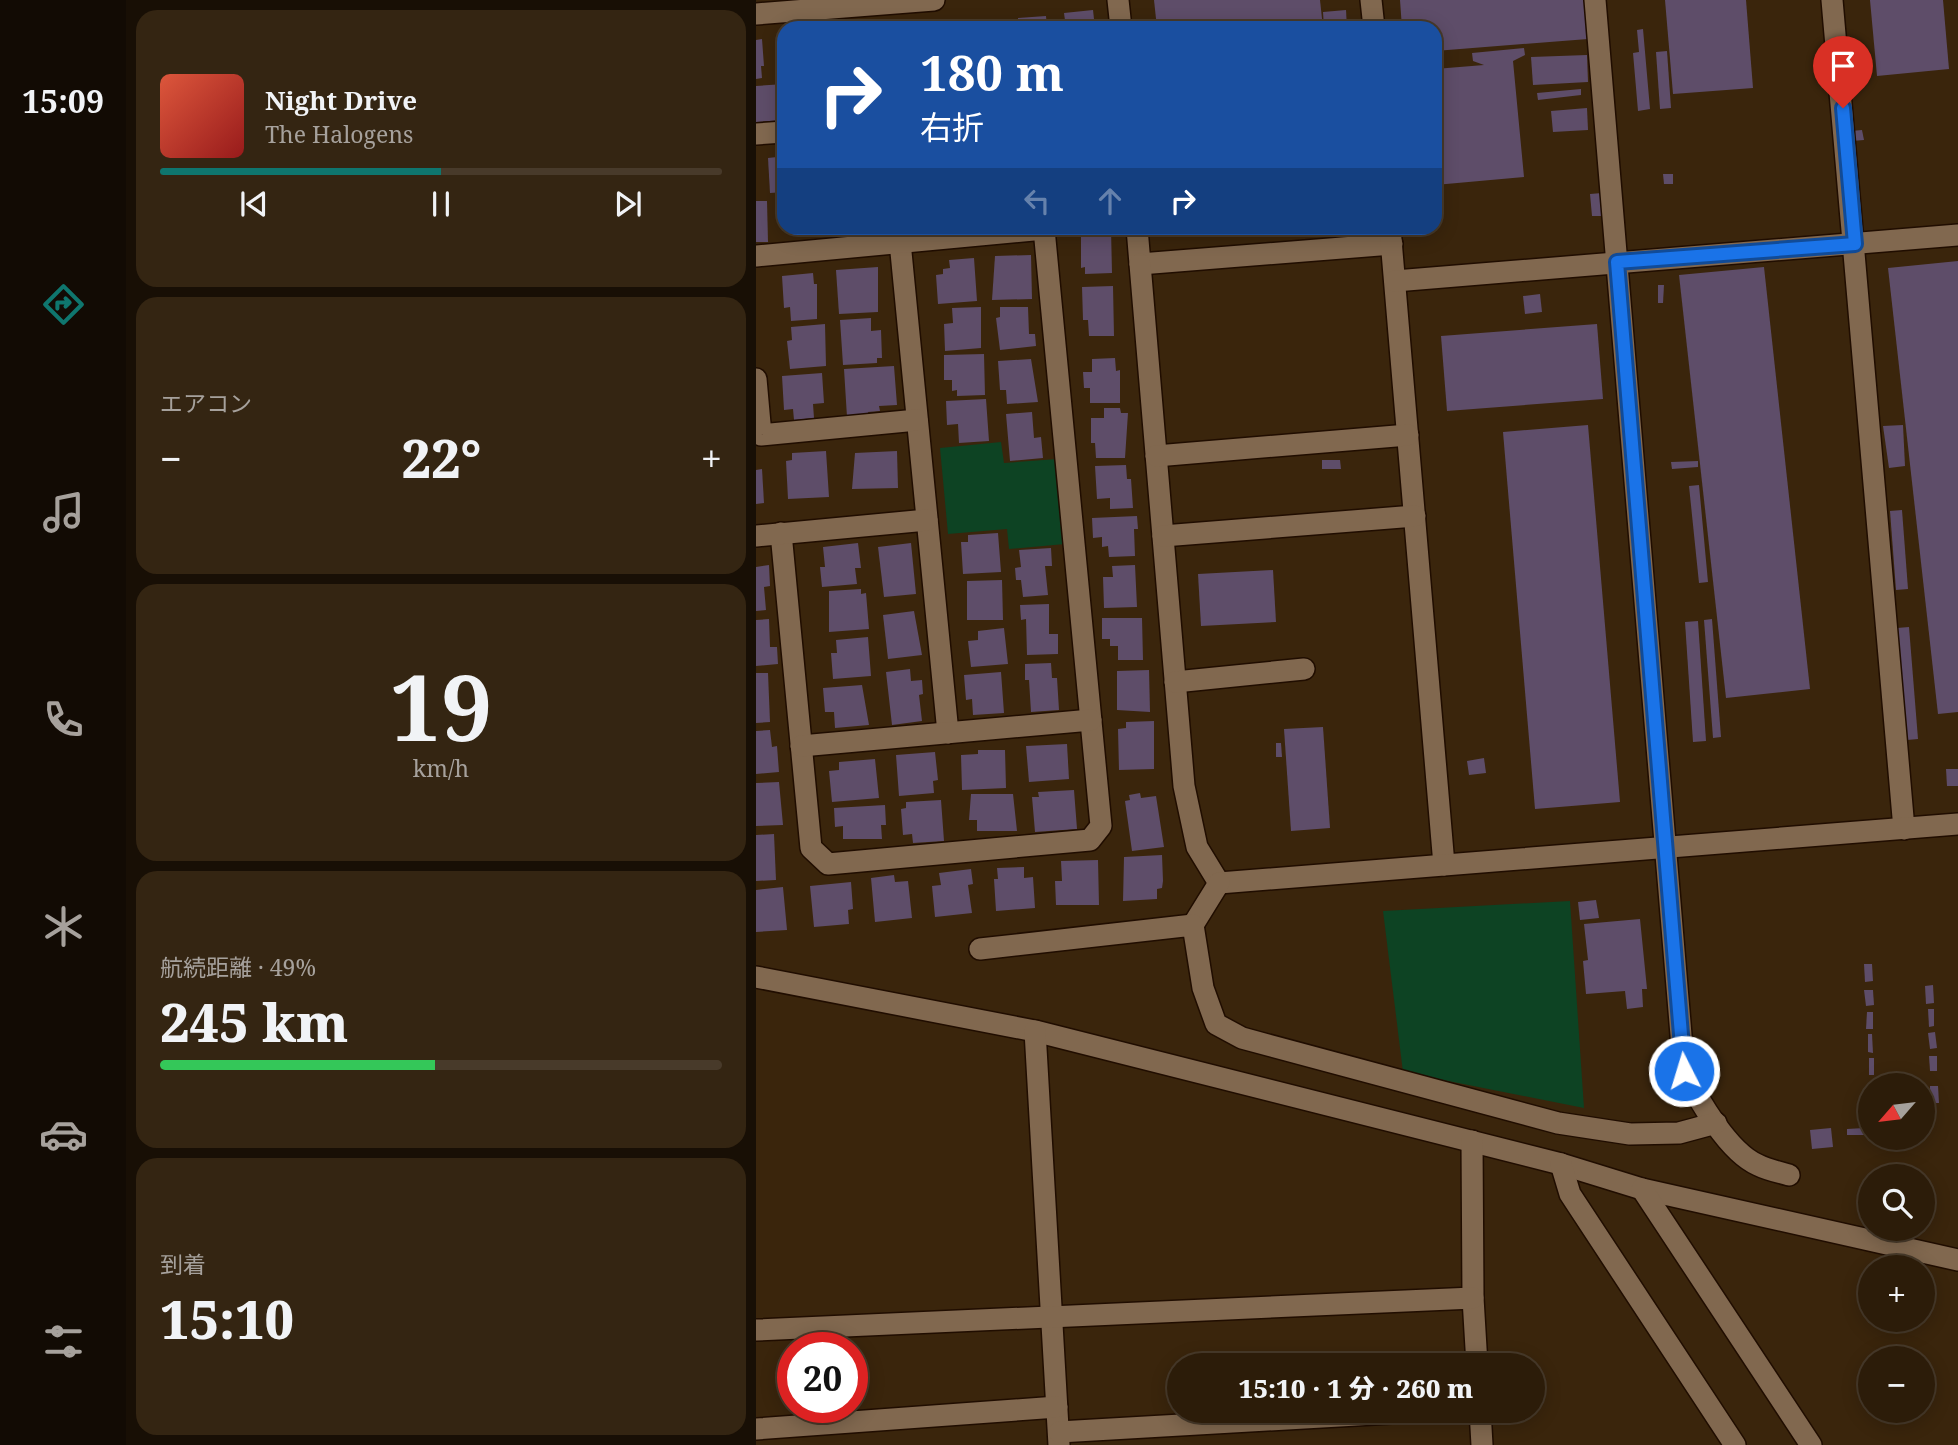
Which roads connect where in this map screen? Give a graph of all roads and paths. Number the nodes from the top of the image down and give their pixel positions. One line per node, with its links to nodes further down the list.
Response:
1 (934, 0): 6 (street)
2 (1118, 0): 7 (street)
3 (1371, 0): 8 (street)
4 (1595, 0): 19 (street)
5 (1832, 0): 17 (street)
6 (756, 14)
7 (1120, 21)
8 (1373, 21)
9 (777, 132): 10 (street)
10 (756, 134)
11 (978, 235): 16 (street)
12 (1045, 235): 33 (street)
13 (1138, 235): 20 (street)
14 (1958, 235): 17 (street)
15 (1391, 236): 20 (street); 21 (street)
16 (900, 242): 18 (street); 23 (street)
17 (1855, 244): 19 (street); 37 (street)
18 (756, 256)
19 (1617, 262): 21 (street); 38 (street)
20 (1140, 264): 25 (street)
21 (1395, 281): 24 (street)
22 (756, 379): 23 (street)
23 (918, 421): 27 (street)
24 (1408, 435): 25 (street); 26 (street)
25 (1156, 456): 30 (street)
26 (1415, 516): 30 (street); 39 (street)
27 (927, 520): 28 (street); 34 (street)
28 (781, 533): 29 (street); 35 (street)
29 (756, 536)
30 (1163, 536): 32 (street)
31 (1304, 668): 32 (street)
32 (1175, 682): 40 (street)
33 (1091, 720): 34 (street); 35 (street)
34 (948, 733): 35 (street)
35 (801, 746)
36 (1958, 824): 37 (street)
37 (1904, 829): 38 (street)
38 (1666, 847): 39 (street); 45 (street)
39 (1444, 866): 40 (street)
40 (1219, 883): 41 (street)
41 (1193, 925): 42 (street); 45 (street)
42 (980, 949)
43 (756, 978): 44 (street)
44 (1035, 1031): 46 (street); 52 (street)
45 (1716, 1123): 48 (street)
46 (1472, 1141): 47 (street); 51 (street)
47 (1561, 1164): 49 (street); 61 (street)
48 (1790, 1175)
49 (1642, 1189): 50 (street); 62 (street)
50 (1958, 1260)
51 (1473, 1298): 52 (street); 54 (street)
52 (1052, 1316): 53 (street); 55 (street)
53 (756, 1330)
54 (1476, 1353)
55 (1057, 1407): 58 (street); 59 (street)
56 (1271, 1423): 59 (street)
57 (1480, 1423): 60 (street)
58 (756, 1429)
59 (1059, 1439)
60 (1482, 1445)
61 (1735, 1445)
62 (1811, 1445)

